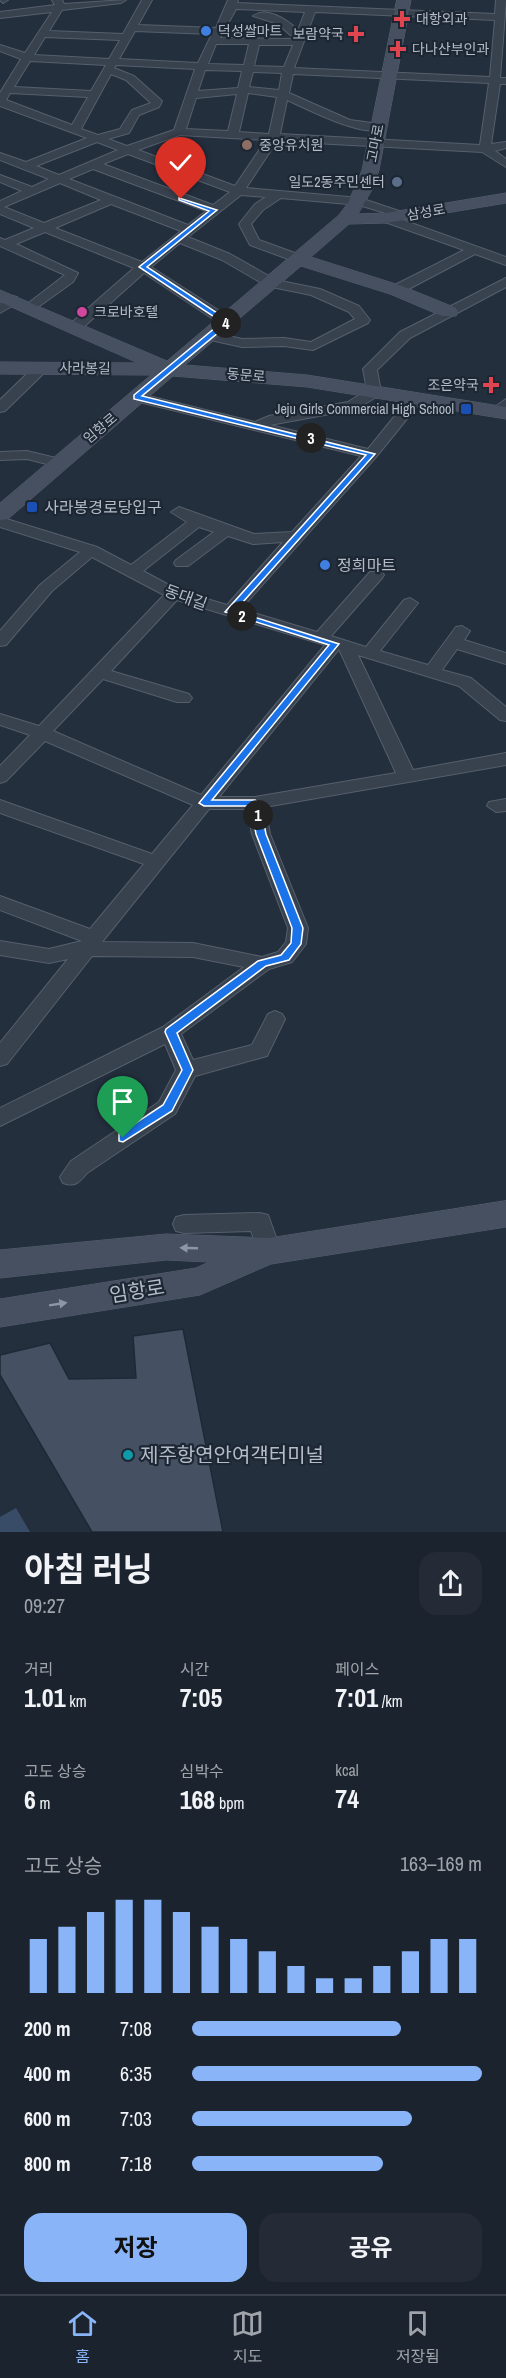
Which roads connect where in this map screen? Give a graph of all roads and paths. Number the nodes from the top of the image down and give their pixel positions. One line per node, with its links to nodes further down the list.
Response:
1 (121, 0): 4 (street)
2 (147, 0): 11 (street)
3 (501, 0): 9 (street)
4 (59, 3): 8 (street); 13 (street)
5 (233, 3): 7 (street); 10 (street)
6 (403, 7): 7 (street); 9 (street); 25 (main road, 고마로)
7 (311, 9): 14 (street)
8 (0, 15)
9 (503, 17): 17 (street)
10 (238, 20): 12 (street); 14 (street)
11 (129, 32): 12 (street); 13 (street); 19 (street)
12 (220, 32): 15 (street)
13 (43, 34): 20 (street)
14 (299, 39): 16 (street); 24 (street)
15 (213, 41): 16 (street); 21 (street)
16 (254, 43): 23 (street)
17 (502, 43): 26 (street)
18 (0, 48): 20 (street)
19 (119, 51): 21 (street); 22 (street)
20 (28, 58): 22 (street); 27 (street)
21 (205, 61): 22 (street); 23 (street); 31 (street)
22 (111, 66): 29 (street); 31 (street)
23 (247, 68): 24 (street); 28 (street)
24 (288, 70): 25 (street); 30 (street)
25 (387, 75): 26 (street); 37 (main road, 고마로)
26 (500, 80): 34 (street)
27 (7, 90): 29 (street); 33 (street)
28 (241, 91): 30 (street); 31 (street); 38 (street)
29 (95, 94): 35 (street)
30 (283, 94): 37 (street); 39 (street)
31 (177, 100): 36 (street); 40 (street)
32 (506, 100): 34 (street)
33 (0, 101): 35 (street)
34 (492, 102): 42 (street)
35 (75, 130): 40 (street)
36 (179, 132): 38 (street); 43 (street)
37 (378, 134): 39 (street); 42 (street); 55 (main road, 고마로)
38 (233, 135): 39 (street)
39 (274, 137): 51 (street)
40 (98, 138): 43 (street); 47 (street)
41 (506, 145): 42 (street)
42 (485, 148): 45 (street)
43 (129, 149): 46 (street); 51 (street)
44 (0, 156): 47 (street)
45 (506, 164)
46 (94, 165): 49 (street); 57 (street)
47 (26, 166): 49 (street)
48 (0, 178): 50 (street)
49 (60, 179): 50 (street); 54 (street)
50 (33, 191): 56 (street)
51 (238, 191): 52 (street); 57 (street)
52 (278, 195): 55 (street); 66 (street)
53 (506, 198): 58 (main road, 삼성로)
54 (112, 199): 61 (street); 62 (street)
55 (360, 202): 58 (street); 60 (main road, 고마로)
56 (0, 207): 61 (street)
57 (214, 210): 62 (street)
58 (405, 215): 59 (main road, 삼성로)
59 (386, 218): 60 (main road, 삼성로); 65 (street)
60 (345, 219): 66 (main road, 고마로)
61 (48, 228): 64 (street); 68 (street)
62 (189, 230): 63 (street)
63 (178, 238): 68 (street); 70 (street)
64 (3, 243): 73 (street)
65 (475, 249): 67 (street); 71 (street)
66 (299, 259): 70 (main road, 고마로); 71 (main road)
67 (506, 261)
68 (143, 267): 75 (street); 76 (street)
69 (506, 282): 74 (street)
70 (272, 283): 75 (main road, 고마로); 77 (street)
71 (396, 290): 74 (main road)
72 (4, 301): 73 (main road, 동문로)
73 (31, 308): 76 (main road, 동문로)
74 (449, 312): 81 (street)
75 (227, 322): 77 (main road, 고마로)
76 (74, 327): 80 (main road, 동문로)
77 (211, 336): 80 (main road, 고마로)
78 (0, 368): 79 (main road, 사라봉길)
79 (41, 368): 80 (main road, 사라봉길); 84 (street)
80 (170, 369): 81 (main road, 동문로); 82 (main road, 임항로)
81 (374, 392): 83 (main road, 동문로); 86 (street)
82 (136, 397): 86 (street); 89 (main road, 임항로)
83 (416, 399): 85 (main road, 동문로); 87 (street)
84 (0, 408)
85 (503, 409)
86 (259, 425): 87 (street)
87 (371, 454): 95 (street)
88 (0, 456): 89 (street)
89 (59, 464): 91 (main road, 임항로)
90 (179, 512): 92 (street)
91 (0, 514)
92 (197, 521): 94 (street); 98 (street)
93 (0, 522): 96 (street, 동대길)
94 (225, 531): 95 (street); 97 (street)
95 (294, 537): 102 (street)
96 (91, 550): 98 (street, 동대길); 103 (street)
97 (182, 563)
98 (131, 573): 100 (street, 동대길)
99 (376, 575): 104 (street)
100 (174, 594): 102 (street, 동대길); 108 (street)
101 (410, 603): 105 (street)
102 (229, 612): 104 (street, 동대길)
103 (0, 640)
104 (334, 644): 105 (street, 동대길); 115 (street); 116 (street)
105 (369, 654): 107 (street, 동대길)
106 (506, 659): 107 (street)
107 (432, 671): 110 (street, 동대길)
108 (100, 673): 109 (street); 112 (street)
109 (183, 698)
110 (504, 711)
111 (0, 719): 112 (street)
112 (42, 733): 114 (street); 116 (street)
113 (506, 759): 115 (street)
114 (0, 777)
115 (407, 777): 117 (street)
116 (204, 803): 117 (street); 119 (street)
117 (255, 803): 123 (street)
118 (0, 806): 119 (street)
119 (156, 862): 121 (street)
120 (0, 903): 121 (street)
121 (90, 944): 122 (street); 123 (street); 126 (street)
122 (0, 948)
123 (262, 964): 125 (street)
124 (275, 1019): 127 (street)
125 (170, 1032): 127 (street); 128 (street)
126 (0, 1058)
127 (187, 1070): 129 (street)
128 (0, 1118)
129 (71, 1177)
130 (506, 1214): 132 (main road, 임항로)
131 (184, 1224): 132 (street)
132 (269, 1251): 133 (main road, 임항로, one-way to 133); 134 (main road, 임항로, one-way to 132)
133 (0, 1264)
134 (0, 1313)

